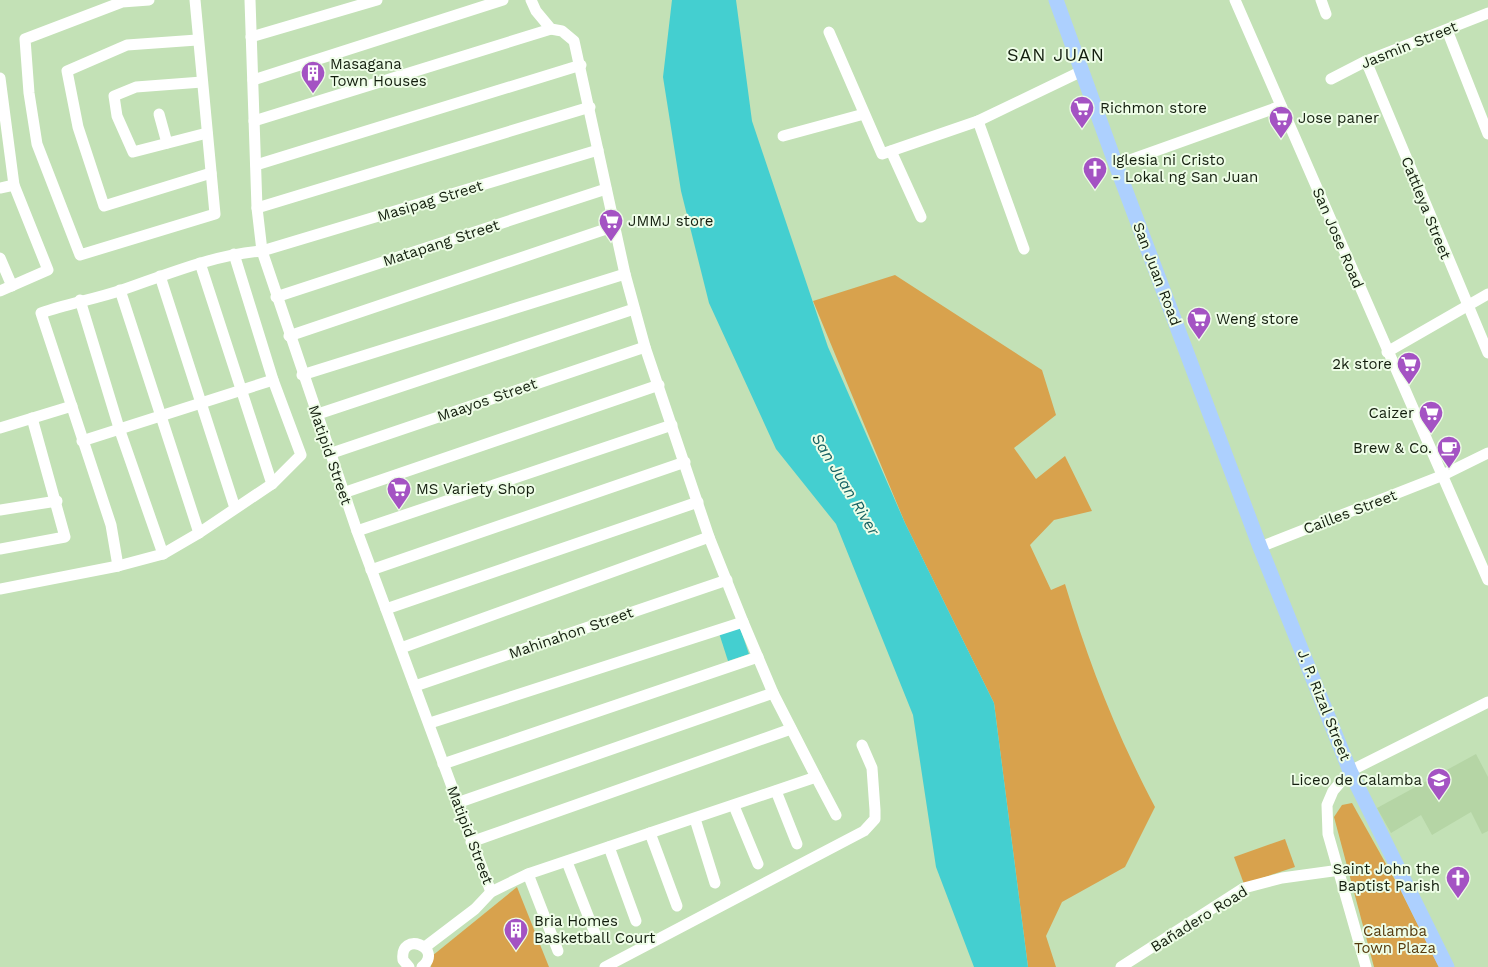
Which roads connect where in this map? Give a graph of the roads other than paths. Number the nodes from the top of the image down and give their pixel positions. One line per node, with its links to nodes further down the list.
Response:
1 (149, 0): 38 (street)
2 (194, 0): 16 (street)
3 (250, 0): 15 (street, Matipid Street)
4 (377, 0): 15 (street)
5 (503, 0): 22 (street)
6 (531, 0): 12 (street)
7 (1056, 0): 19 (main road, San Juan Road)
8 (1235, 0): 24 (street, San Jose Road)
9 (1321, 0): 11 (street)
10 (1488, 13): 13 (street, Jasmin Street)
11 (1326, 14)
12 (551, 29): 18 (street); 29 (street)
13 (1447, 30): 17 (street, Jasmin Street); 31 (street)
14 (829, 32): 27 (street)
15 (251, 38): 22 (street, Matipid Street)
16 (198, 40): 23 (street); 38 (street)
17 (1366, 61): 21 (street, Jasmin Street); 58 (street, Cattleya Street)
18 (581, 65): 25 (street); 36 (street)
19 (1082, 71): 28 (street); 37 (main road, San Juan Road)
20 (0, 78): 39 (street)
21 (1331, 79)
22 (253, 80): 29 (street, Matipid Street)
23 (202, 82): 30 (street); 33 (street)
24 (1281, 106): 37 (street); 62 (street, San Jose Road)
25 (590, 107): 34 (street); 42 (street)
26 (159, 114): 33 (street)
27 (864, 114): 32 (street); 35 (street)
28 (978, 121): 35 (street); 45 (street)
29 (254, 122): 36 (street, Matipid Street)
30 (207, 133): 33 (street); 38 (street)
31 (1488, 134)
32 (783, 136)
33 (167, 143)
34 (598, 150): 41 (street); 46 (street, Masipag Street)
35 (891, 151): 43 (street)
36 (256, 165): 42 (street, Matipid Street)
37 (1116, 165): 90 (main road, San Juan Road)
38 (211, 173)
39 (14, 185): 40 (street); 52 (street)
40 (0, 188)
41 (606, 189): 44 (street); 56 (street, Matapang Street)
42 (257, 208): 46 (street, Matipid Street)
43 (921, 216)
44 (615, 226): 50 (street); 60 (street)
45 (1024, 250)
46 (262, 251): 47 (street, Masipag Street); 56 (street, Matipid Street)
47 (234, 254): 49 (street, Masipag Street); 65 (street)
48 (0, 258): 52 (street)
49 (200, 263): 51 (street, Masipag Street); 67 (street)
50 (625, 274): 59 (street); 64 (street)
51 (160, 276): 53 (street, Masipag Street); 68 (street)
52 (12, 286): 54 (street)
53 (120, 290): 57 (street, Masipag Street); 71 (street)
54 (0, 291)
55 (1488, 294): 58 (street)
56 (276, 297): 60 (street, Matipid Street)
57 (80, 300): 69 (street, Masipag Street); 75 (street)
58 (1467, 307): 62 (street); 63 (street, Cattleya Street)
59 (634, 309): 61 (street); 70 (street)
60 (289, 336): 64 (street, Matipid Street)
61 (644, 347): 66 (street); 78 (street, Maayos Street)
62 (1387, 352): 80 (street, San Jose Road)
63 (1488, 353)
64 (302, 376): 70 (street, Matipid Street)
65 (273, 380): 67 (street); 81 (street)
66 (659, 385): 73 (street); 82 (street)
67 (241, 389): 68 (street); 81 (street)
68 (200, 404): 71 (street); 85 (street)
69 (72, 406): 72 (street); 76 (street)
70 (315, 415): 78 (street, Matipid Street)
71 (161, 416): 75 (street); 88 (street)
72 (32, 418): 74 (street); 83 (street)
73 (672, 425): 79 (street); 87 (street)
74 (0, 428)
75 (119, 428): 76 (street); 92 (street)
76 (82, 441): 93 (street)
77 (1488, 453): 80 (street, Cailles Street)
78 (329, 454): 82 (street, Matipid Street)
79 (685, 462): 84 (street); 94 (street)
80 (1441, 476): 90 (street, Cailles Street); 96 (street, San Jose Road)
81 (272, 484): 85 (street)
82 (343, 493): 87 (street, Matipid Street)
83 (57, 501): 86 (street); 91 (street)
84 (698, 502): 89 (street); 98 (street)
85 (234, 508): 88 (street)
86 (0, 510)
87 (357, 532): 94 (street, Matipid Street)
88 (199, 533): 92 (street)
89 (709, 537): 95 (street); 100 (street)
90 (1260, 547): 109 (main road, J. P. Rizal Street)
91 (0, 549)
92 (163, 554): 93 (street)
93 (118, 566): 97 (street)
94 (371, 570): 98 (street, Matipid Street)
95 (727, 580): 99 (street); 102 (street, Mahinahon Street)
96 (1488, 580)
97 (0, 589)
98 (386, 609): 100 (street, Matipid Street)
99 (743, 622): 101 (street); 105 (street)
100 (400, 648): 102 (street, Matipid Street)
101 (758, 658): 103 (street); 108 (street)
102 (415, 686): 105 (street, Matipid Street)
103 (774, 693): 106 (street); 112 (street)
104 (1488, 702): 109 (street)
105 (430, 723): 108 (street, Matipid Street)
106 (791, 729): 110 (street); 117 (street)
107 (862, 745): 133 (street)
108 (443, 764): 112 (street, Matipid Street)
109 (1350, 771): 122 (street); 136 (main road, J. P. Rizal Street)
110 (816, 777): 111 (street); 114 (street)
111 (776, 791): 113 (street); 118 (street)
112 (457, 803): 117 (street, Matipid Street)
113 (734, 806): 115 (street); 121 (street)
114 (836, 815)
115 (695, 819): 116 (street); 124 (street)
116 (650, 833): 119 (street); 126 (street)
117 (471, 842): 125 (street, Matipid Street)
118 (797, 844)
119 (609, 847): 120 (street); 127 (street)
120 (567, 862): 123 (street); 128 (street)
121 (758, 864)
122 (1340, 870): 134 (street, Bañadero Road); 135 (street)
123 (528, 874): 125 (street); 130 (street)
124 (715, 883)
125 (491, 892): 129 (street)
126 (677, 906)
127 (636, 921)
128 (596, 936)
129 (425, 947): 131 (street); 132 (street)
130 (558, 951)
131 (409, 967)
132 (422, 967)
133 (605, 967)
134 (1121, 967)
135 (1366, 967)
136 (1447, 967)

